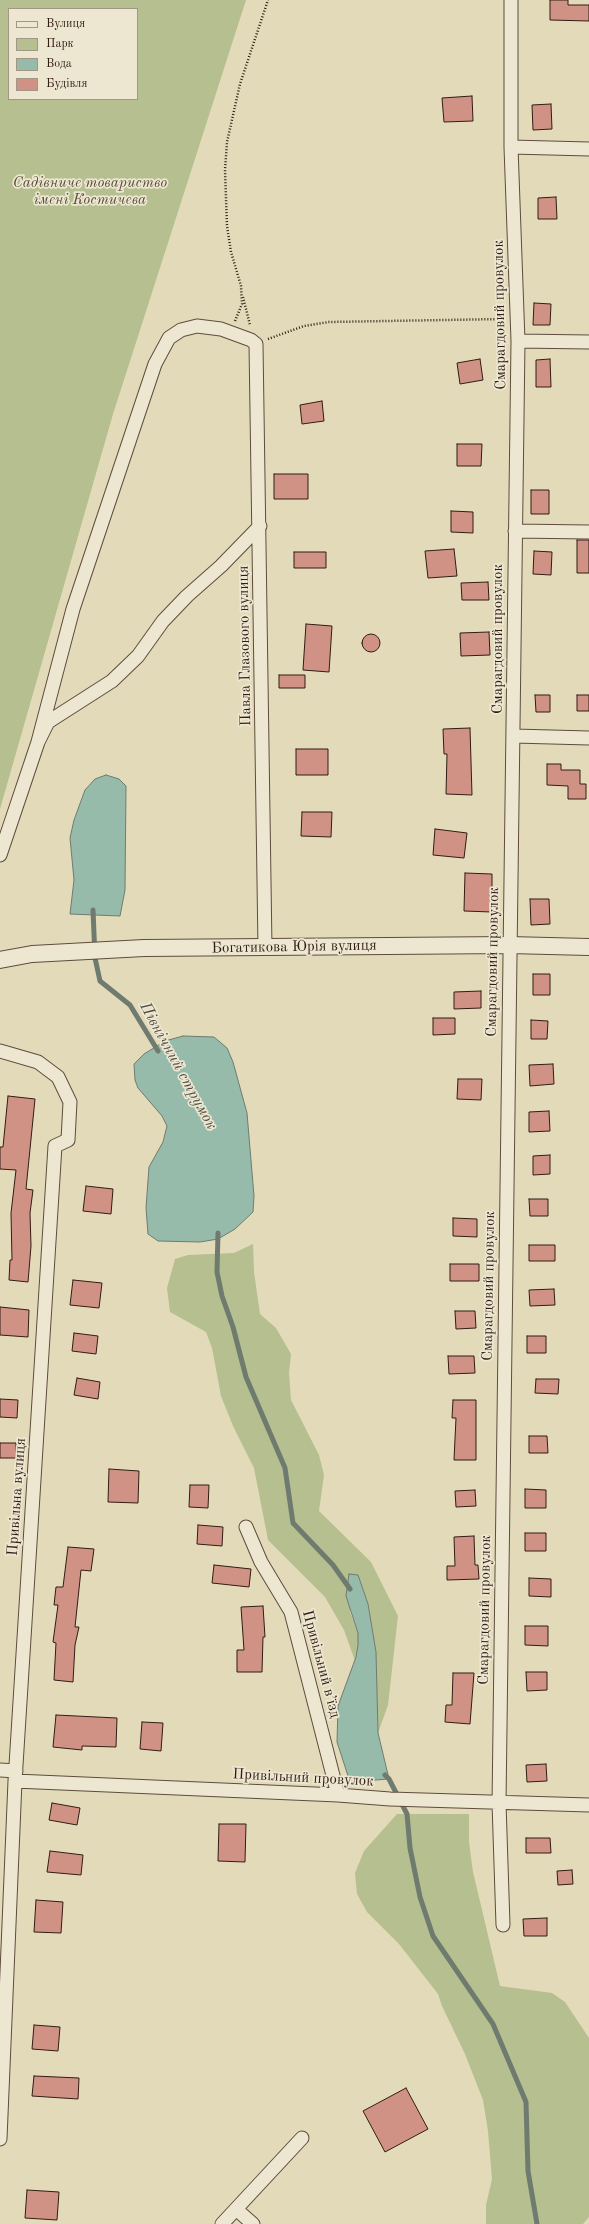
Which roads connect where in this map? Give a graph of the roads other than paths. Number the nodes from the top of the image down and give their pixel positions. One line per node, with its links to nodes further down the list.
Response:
1 (511, 0): 2 (street, Смарагдовий провулок)
2 (511, 147): 3 (street); 4 (street, Смарагдовий провулок)
3 (589, 149)
4 (518, 341): 5 (street); 7 (street, Смарагдовий провулок)
5 (589, 342)
6 (260, 526): 11 (street); 11 (street, Павла Глазового вулиця); 15 (street, Павла Глазового вулиця)
7 (515, 531): 8 (street); 9 (street, Смарагдовий провулок)
8 (589, 532)
9 (514, 736): 10 (street); 13 (street, Смарагдовий провулок)
10 (589, 738)
11 (38, 742): 12 (street)
12 (0, 855)
13 (509, 945): 14 (street, Богатикова Юрія вулиця); 15 (street, Богатикова Юрія вулиця); 22 (street, Смарагдовий провулок)
14 (589, 947)
15 (265, 948): 16 (street, Богатикова Юрія вулиця)
16 (0, 960)
17 (0, 1051): 20 (street, Привільна вулиця)
18 (246, 1526): 21 (street, Привільний в’їзд)
19 (0, 1770): 20 (street, Привільний провулок)
20 (16, 1776): 21 (street, Привільний провулок); 26 (street, Привільна вулиця)
21 (338, 1795): 22 (street, Привільний провулок)
22 (499, 1803): 23 (street, Привільний провулок); 24 (street, Смарагдовий провулок)
23 (589, 1805)
24 (504, 1925)
25 (302, 2138): 27 (street)
26 (0, 2139)
27 (236, 2209): 28 (street); 29 (street)
28 (222, 2224)
29 (253, 2224)

